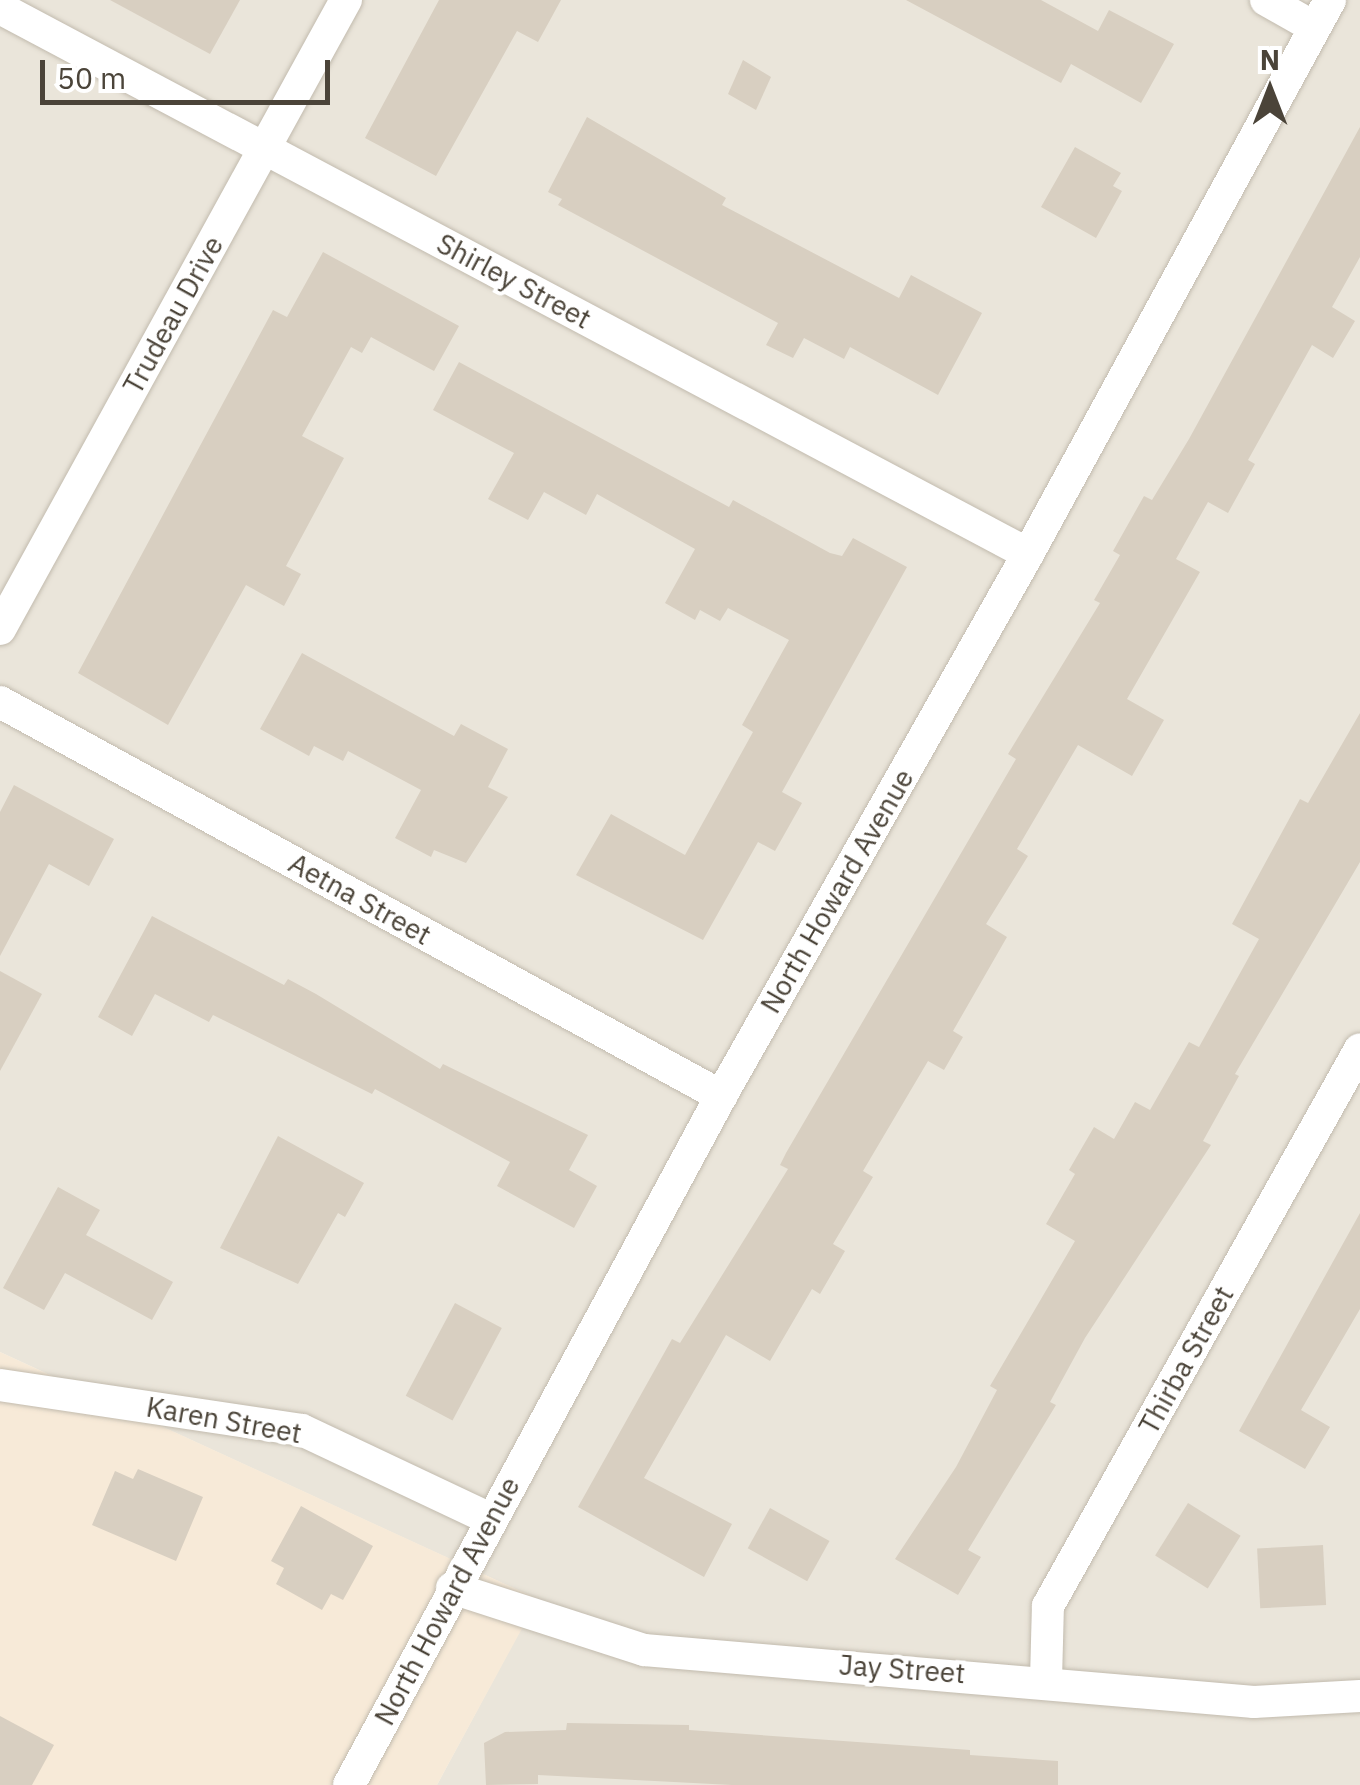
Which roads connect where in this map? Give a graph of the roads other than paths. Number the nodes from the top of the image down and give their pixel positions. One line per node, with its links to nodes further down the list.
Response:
1 (346, 0): 5 (street, Trudeau Drive)
2 (1266, 0): 4 (street)
3 (0, 8): 5 (street, Shirley Street)
4 (1322, 14): 6 (street, North Howard Avenue)
5 (264, 149): 6 (street, Shirley Street); 7 (street, Trudeau Drive)
6 (1028, 554): 10 (street, North Howard Avenue)
7 (0, 629)
8 (0, 702): 10 (street, Aetna Street)
9 (1360, 1049): 14 (street, Thirba Street)
10 (721, 1096): 12 (street, North Howard Avenue)
11 (0, 1385): 12 (street, Karen Street)
12 (490, 1520): 13 (street, North Howard Avenue)
13 (452, 1588): 14 (street, Jay Street); 16 (street, North Howard Avenue)
14 (1046, 1680): 15 (street, Jay Street)
15 (1360, 1696)
16 (349, 1785)

